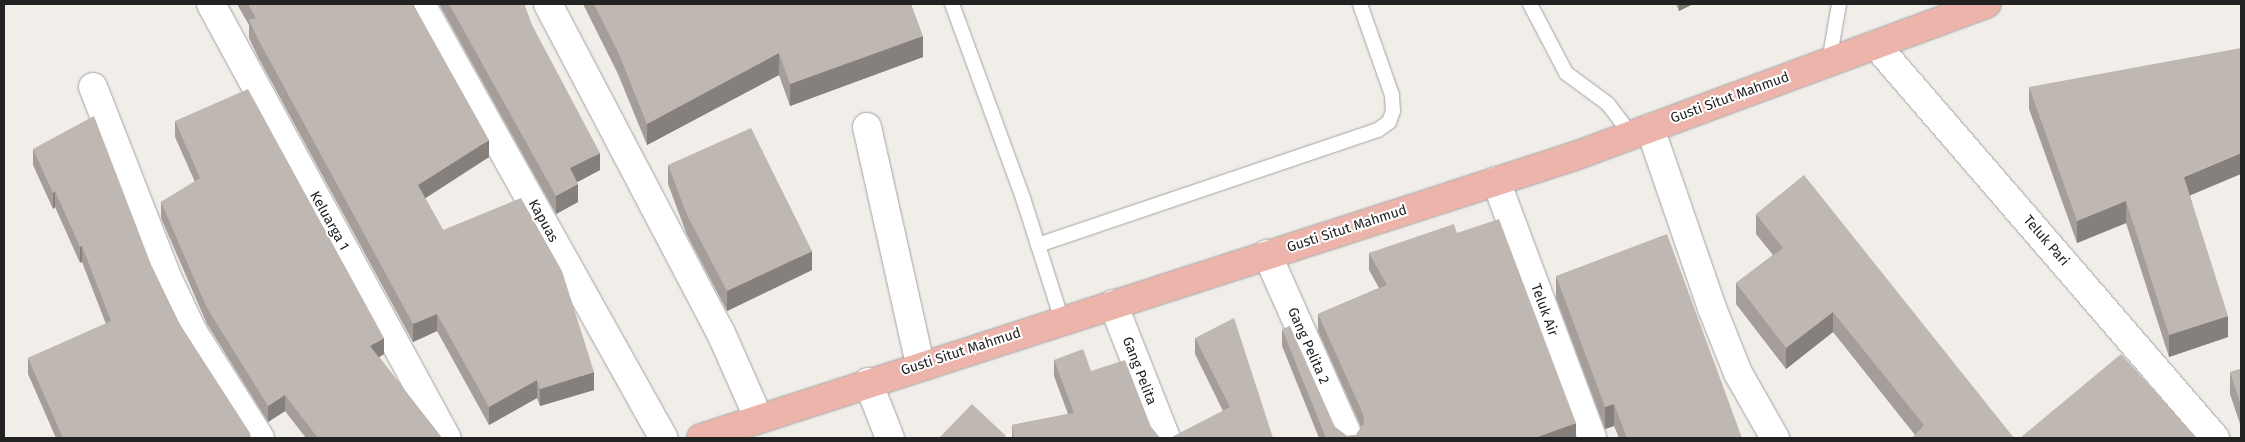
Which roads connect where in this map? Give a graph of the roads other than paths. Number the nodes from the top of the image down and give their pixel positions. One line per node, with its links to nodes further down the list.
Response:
1 (211, 4): 24 (street, Keluarga 1)
2 (421, 4): 25 (street, Kapuas)
3 (548, 4): 21 (street)
4 (952, 4): 15 (lane)
5 (1360, 4): 15 (lane)
6 (1530, 4): 13 (lane)
7 (1839, 4): 10 (lane)
8 (1987, 4): 9 (highway, Gusti Situt Mahmud)
9 (1876, 45): 10 (highway, Gusti Situt Mahmud); 31 (street, Teluk Pari)
10 (1828, 62): 13 (highway, Gusti Situt Mahmud)
11 (93, 87): 23 (street)
12 (867, 127): 19 (street)
13 (1640, 131): 14 (highway, Gusti Situt Mahmud); 30 (street)
14 (1496, 181): 16 (highway, Gusti Situt Mahmud); 29 (street, Teluk Air)
15 (1038, 245): 18 (lane)
16 (1268, 254): 17 (highway, Gusti Situt Mahmud); 28 (street, Gang Pelita 2)
17 (1113, 304): 18 (highway, Gusti Situt Mahmud); 27 (street, Gang Pelita)
18 (1062, 320): 19 (highway, Gusti Situt Mahmud)
19 (920, 365): 20 (highway, Gusti Situt Mahmud)
20 (868, 382): 21 (highway, Gusti Situt Mahmud); 26 (street)
21 (759, 419): 22 (highway, Gusti Situt Mahmud)
22 (716, 436)
23 (260, 438)
24 (447, 438)
25 (664, 438)
26 (890, 438)
27 (1166, 438)
28 (1349, 438)
29 (1592, 438)
30 (1775, 438)
31 (2215, 438)

